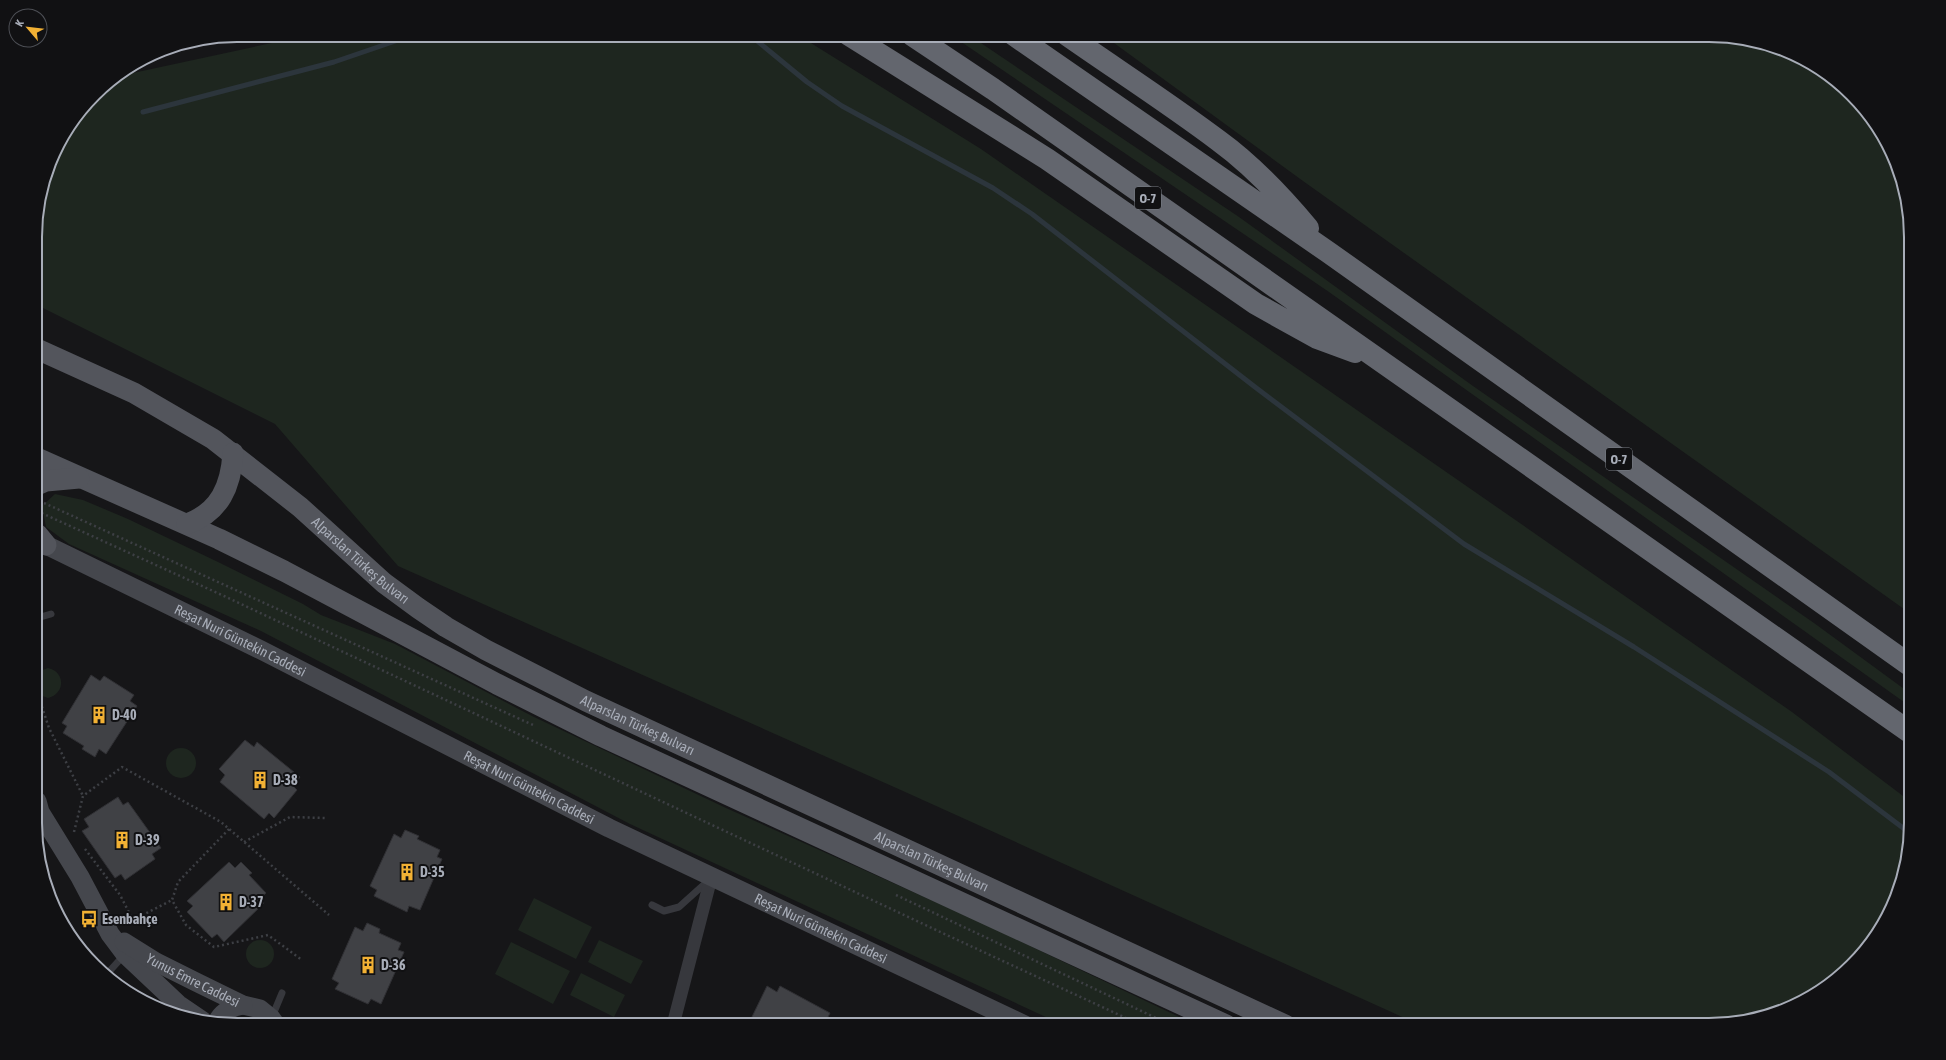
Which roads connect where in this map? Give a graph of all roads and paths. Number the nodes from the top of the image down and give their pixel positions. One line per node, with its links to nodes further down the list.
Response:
1 (860, 42): 7 (highway)
2 (922, 42): 7 (highway, O-7)
3 (1024, 42): 5 (highway, O-7)
4 (1077, 42): 5 (highway)
5 (1328, 252): 17 (highway, O-7)
6 (42, 351): 8 (main road, Alparslan Türkeş Bulvarı)
7 (1383, 362): 19 (highway, O-7)
8 (233, 453): 13 (main road); 46 (main road, Alparslan Türkeş Bulvarı)
9 (42, 460): 10 (main road, Alparslan Türkeş Bulvarı)
10 (81, 478): 11 (main road); 13 (main road, Alparslan Türkeş Bulvarı)
11 (42, 486)
12 (42, 513): 44 (path)
13 (187, 524): 45 (main road, Alparslan Türkeş Bulvarı)
14 (42, 542): 27 (main road, Reşat Nuri Güntekin Caddesi)
15 (51, 614): 16 (lane)
16 (42, 617)
17 (1904, 661)
18 (42, 707): 20 (path)
19 (1903, 727)
20 (84, 796): 23 (path); 24 (path)
21 (42, 815): 32 (main road, Yunus Emre Caddesi)
22 (326, 818): 25 (path)
23 (230, 829): 25 (path); 28 (path)
24 (74, 833)
25 (244, 842): 30 (path)
26 (83, 846): 31 (path)
27 (711, 878): 29 (lane); 42 (street); 43 (main road, Reşat Nuri Güntekin Caddesi)
28 (172, 900): 31 (path); 34 (path)
29 (652, 905)
30 (329, 915)
31 (133, 920): 32 (path)
32 (110, 934): 33 (main road, Yunus Emre Caddesi); 37 (main road, Yunus Emre Caddesi)
33 (125, 954): 35 (lane); 38 (main road, Yunus Emre Caddesi)
34 (302, 960)
35 (109, 971)
36 (282, 993): 41 (lane)
37 (243, 1005): 39 (main road); 40 (main road, Yunus Emre Caddesi)
38 (190, 1012)
39 (221, 1017)
40 (269, 1018)
41 (275, 1018)
42 (675, 1018)
43 (1010, 1018)
44 (1126, 1018)
45 (1211, 1018)
46 (1270, 1018)

